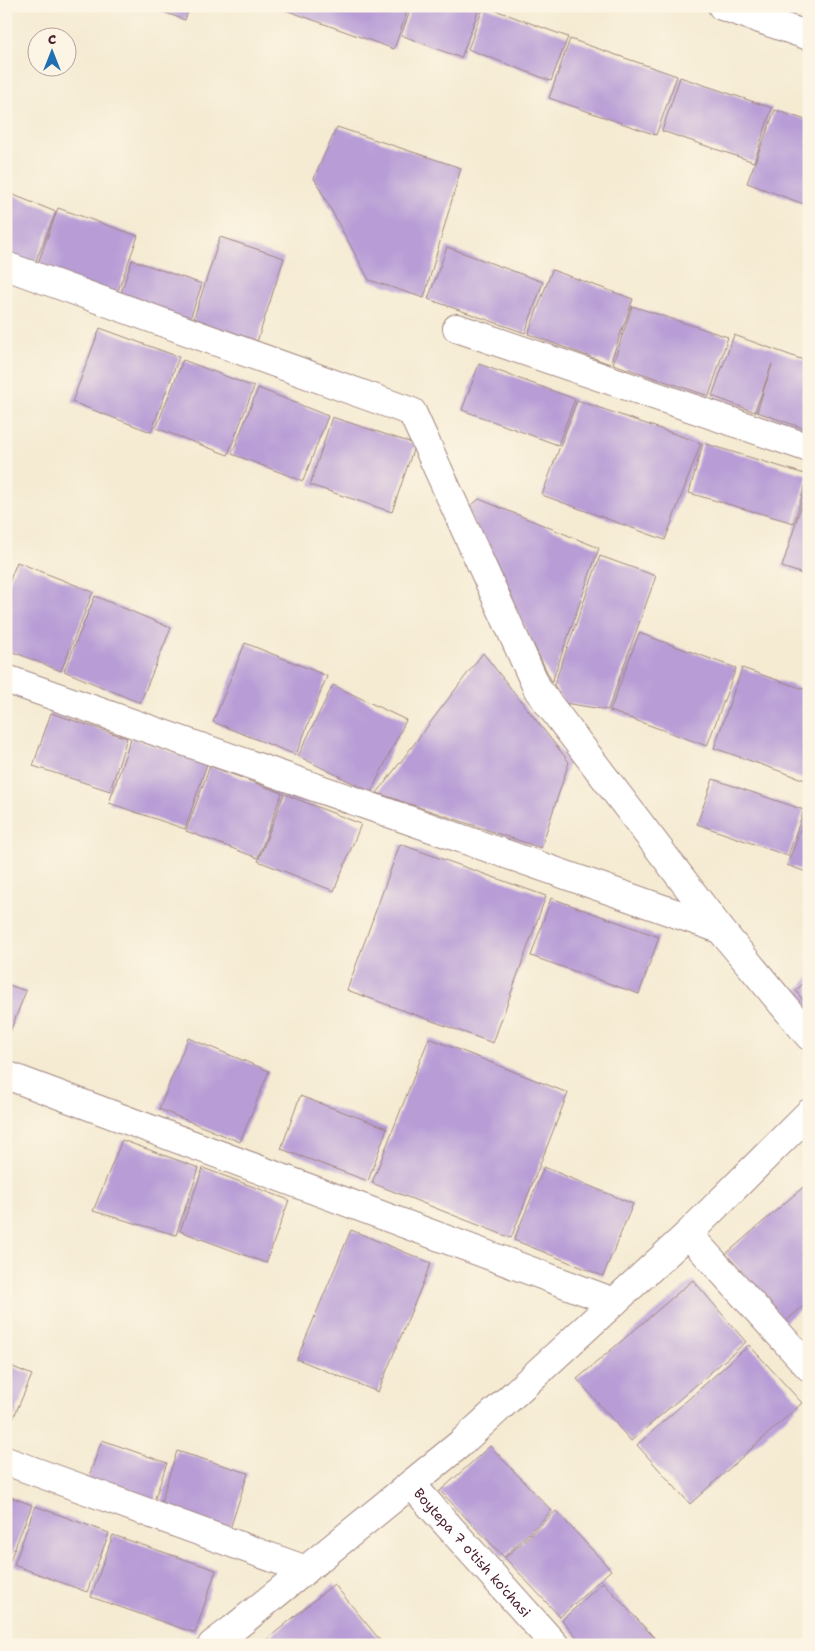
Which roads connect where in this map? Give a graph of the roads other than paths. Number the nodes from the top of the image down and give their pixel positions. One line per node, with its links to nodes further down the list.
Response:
1 (722, 6): 2 (street)
2 (809, 36)
3 (6, 266): 7 (street)
4 (457, 328): 5 (street)
5 (809, 448)
6 (6, 680): 7 (street)
7 (720, 929): 8 (street)
8 (809, 1036)
9 (6, 1075): 12 (street)
10 (809, 1114): 11 (street)
11 (688, 1234): 12 (street); 13 (street)
12 (614, 1302): 15 (street)
13 (809, 1367)
14 (6, 1461): 16 (street)
15 (411, 1484): 16 (street); 19 (street, Boytepa 7 o'tish ko'chasi)
16 (306, 1570): 17 (street)
17 (240, 1637): 18 (street)
18 (212, 1645)
19 (555, 1645)

